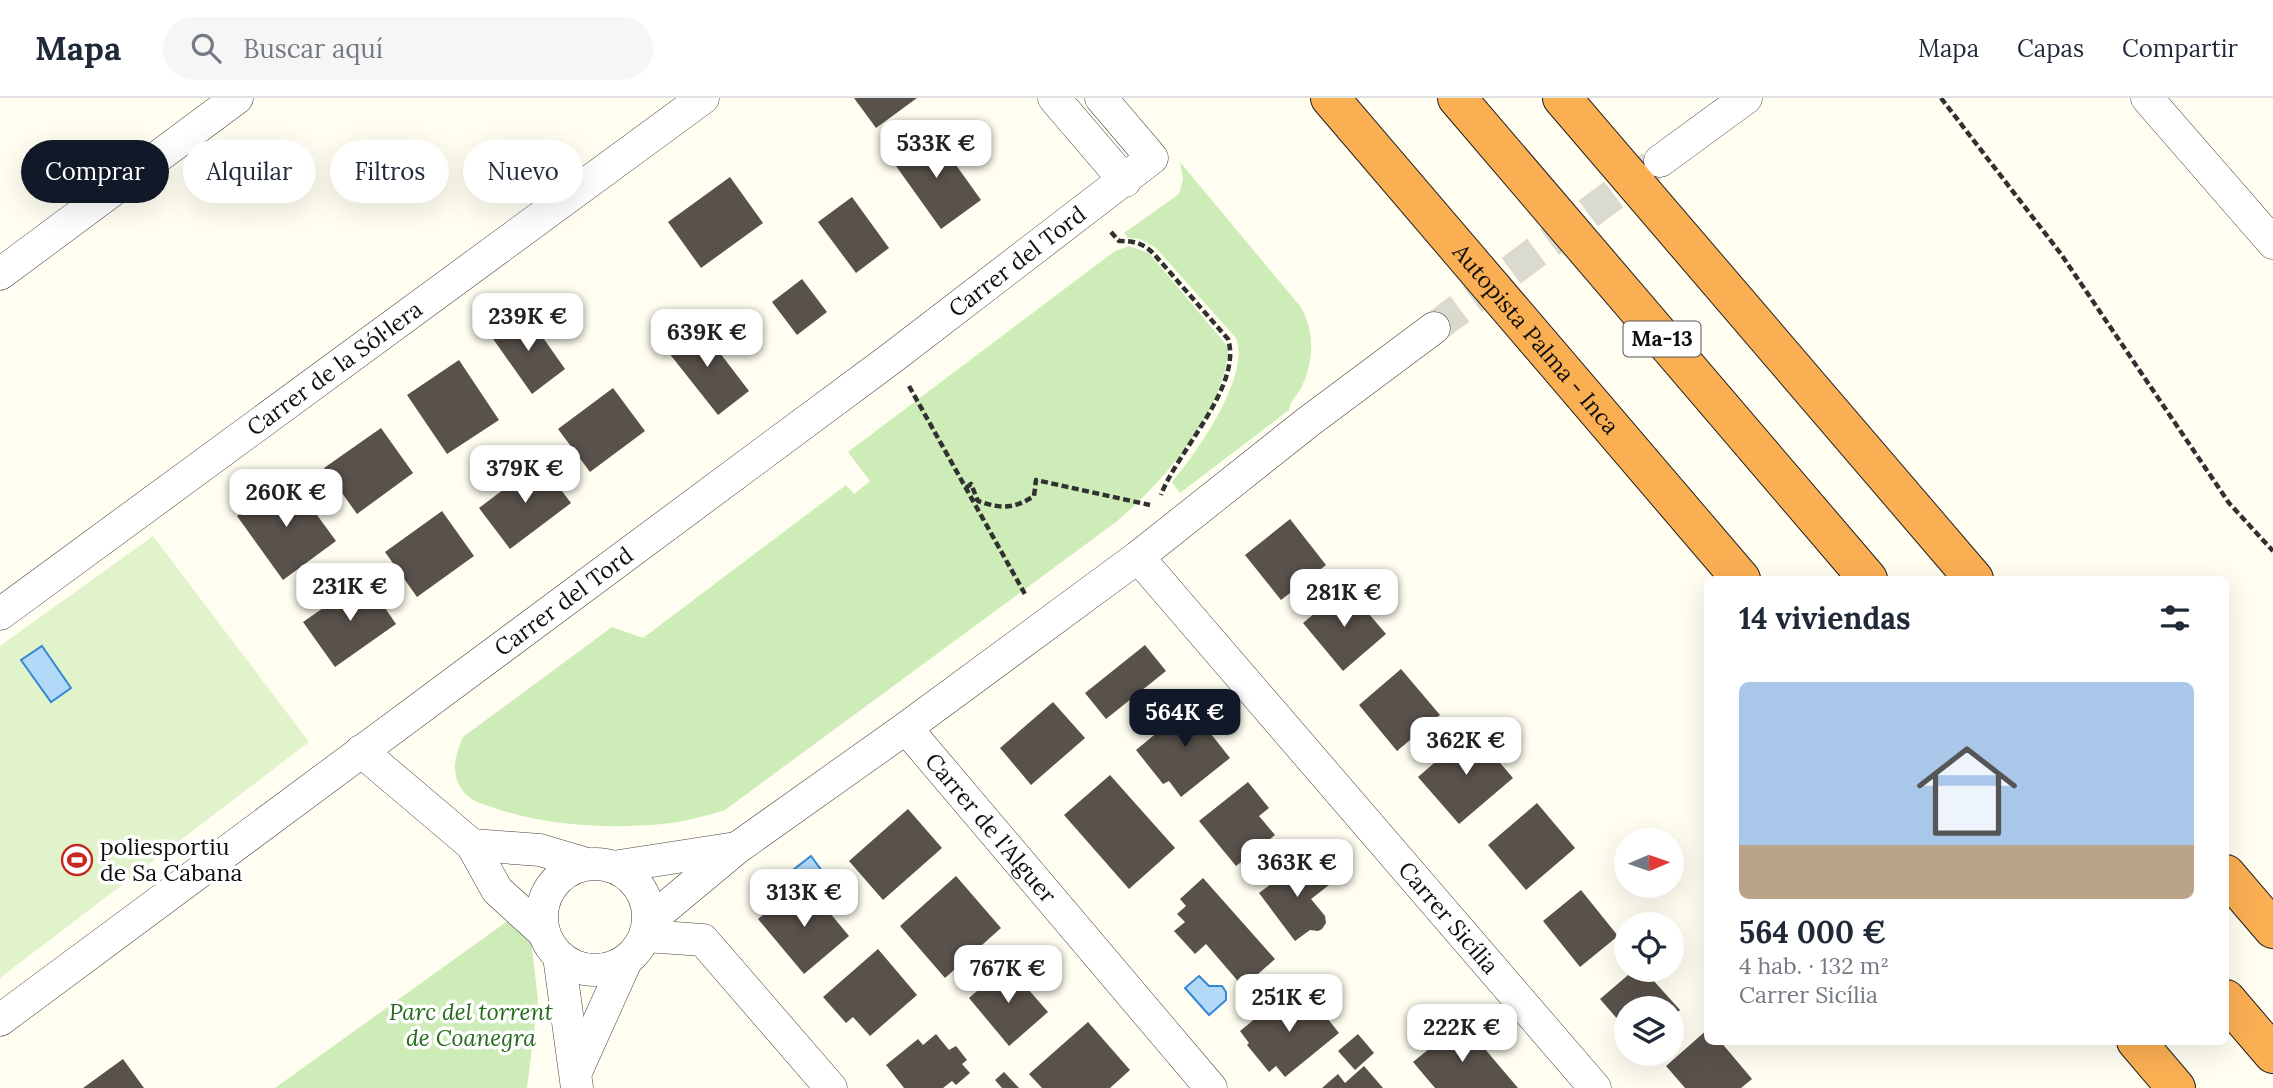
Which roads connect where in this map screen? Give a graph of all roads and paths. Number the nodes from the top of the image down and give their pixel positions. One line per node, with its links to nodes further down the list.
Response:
1 (237, 98): 15 (street)
2 (703, 98): 27 (street, Carrer de la Sól·lera)
3 (1054, 98): 12 (street)
4 (1101, 98): 12 (street, Carrer del Tord)
5 (1329, 98): 23 (highway, Autopista Palma - Inca)
6 (1457, 98): 24 (highway, Ma-13)
7 (1562, 98): 25 (highway)
8 (1746, 98): 11 (street)
9 (1941, 98): 21 (path)
10 (2147, 98): 14 (street)
11 (1660, 160)
12 (1125, 181): 13 (street, Carrer del Tord)
13 (1091, 207): 17 (street, Carrer del Tord); 19 (path)
14 (2273, 243)
15 (0, 274)
16 (1434, 328): 22 (street)
17 (893, 357): 18 (path); 29 (street, Carrer del Tord)
18 (966, 488): 20 (path); 26 (path)
19 (1161, 496)
20 (1150, 505)
21 (2273, 551)
22 (1138, 556): 28 (street); 45 (street, Carrer Sicília)
23 (1738, 576)
24 (1865, 576)
25 (1971, 576)
26 (1026, 596)
27 (0, 614)
28 (906, 728): 31 (street); 44 (street, Carrer de l'Alguer)
29 (361, 751): 30 (street); 39 (street, Carrer del Tord)
30 (472, 845): 32 (street); 36 (street)
31 (737, 848): 32 (street); 34 (street)
32 (600, 865): 34 (street); 36 (street)
33 (2229, 878): 35 (highway)
34 (646, 929): 37 (street); 43 (street)
35 (2273, 929)
36 (551, 944): 37 (street); 42 (street)
37 (626, 961): 42 (street)
38 (2229, 1003): 41 (highway)
39 (0, 1020)
40 (2139, 1045): 46 (highway)
41 (2273, 1054)
42 (576, 1080)
43 (831, 1088)
44 (1211, 1088)
45 (1595, 1088)
46 (2176, 1088)

